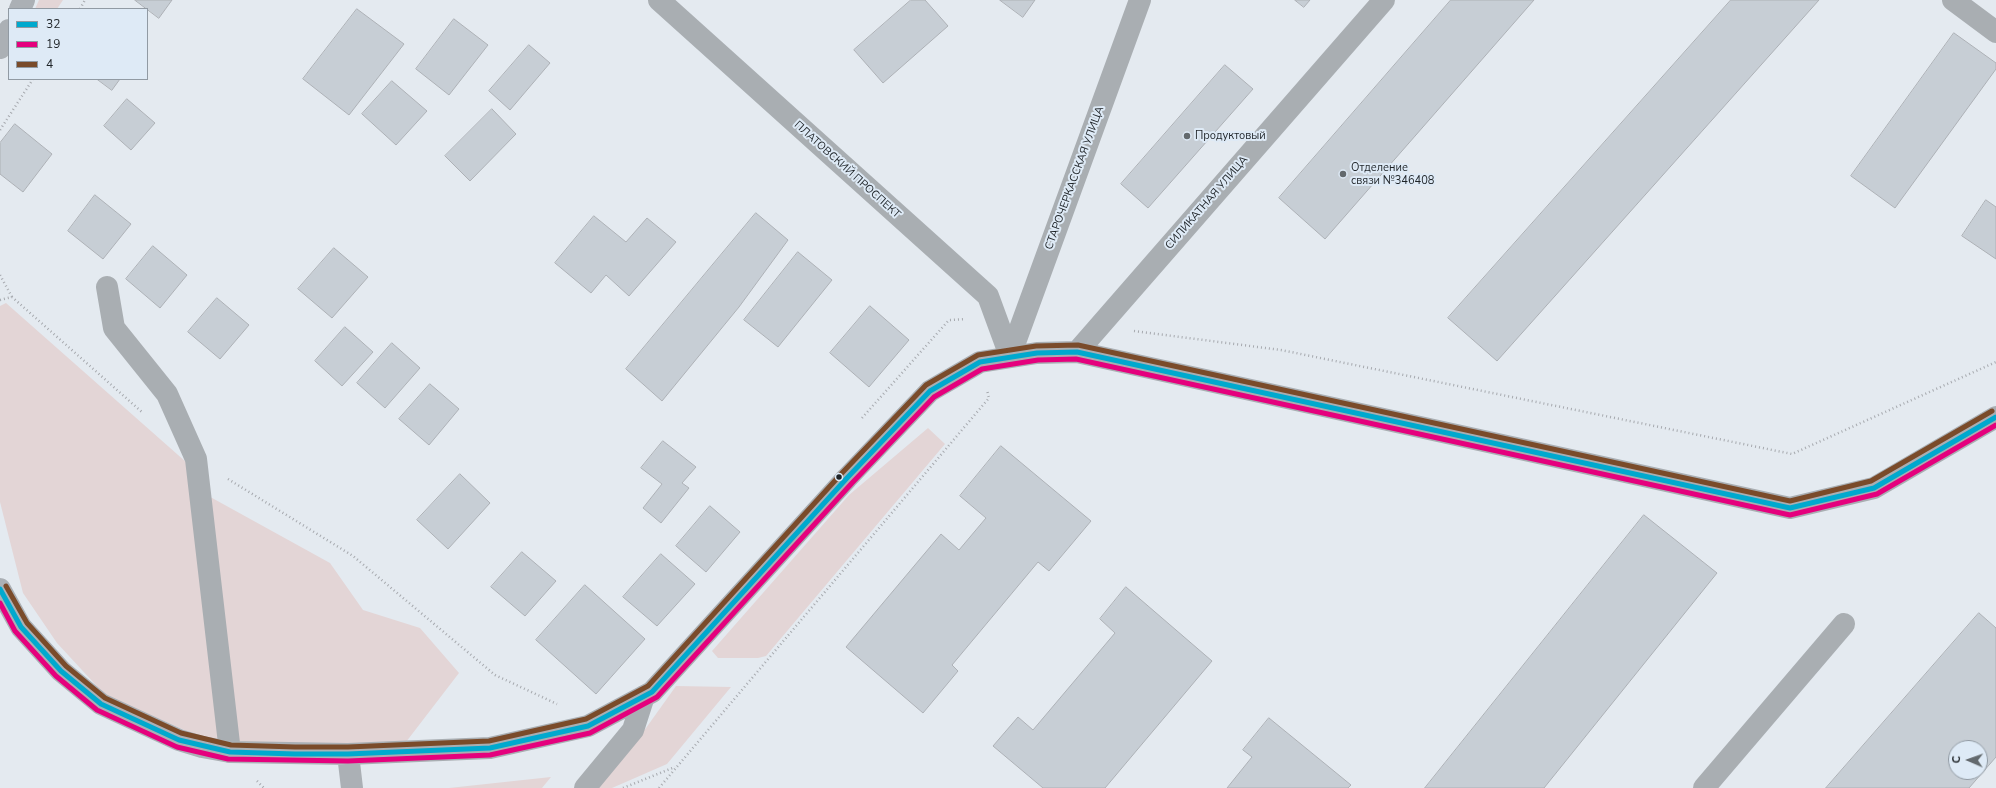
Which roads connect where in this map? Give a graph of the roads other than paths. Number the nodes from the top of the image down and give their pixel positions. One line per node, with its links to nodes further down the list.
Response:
1 (659, 0): 10 (street, ПЛАТОВСКИЙ ПРОСПЕКТ)
2 (1140, 0): 10 (street, СТАРОЧЕРКАССКАЯ УЛИЦА)
3 (1384, 0): 9 (street, СИЛИКАТНАЯ УЛИЦА)
4 (1953, 0): 6 (street)
5 (8, 32): 7 (main road)
6 (1996, 32)
7 (0, 48)
8 (107, 287): 15 (street)
9 (1077, 352): 10 (street); 11 (street)
10 (1010, 356): 14 (street)
11 (1996, 417)
12 (0, 589): 15 (main road)
13 (1844, 624): 19 (street)
14 (644, 696): 16 (street); 18 (street)
15 (230, 752): 16 (main road)
16 (348, 754): 17 (main road)
17 (352, 788)
18 (585, 788)
19 (1704, 788)

